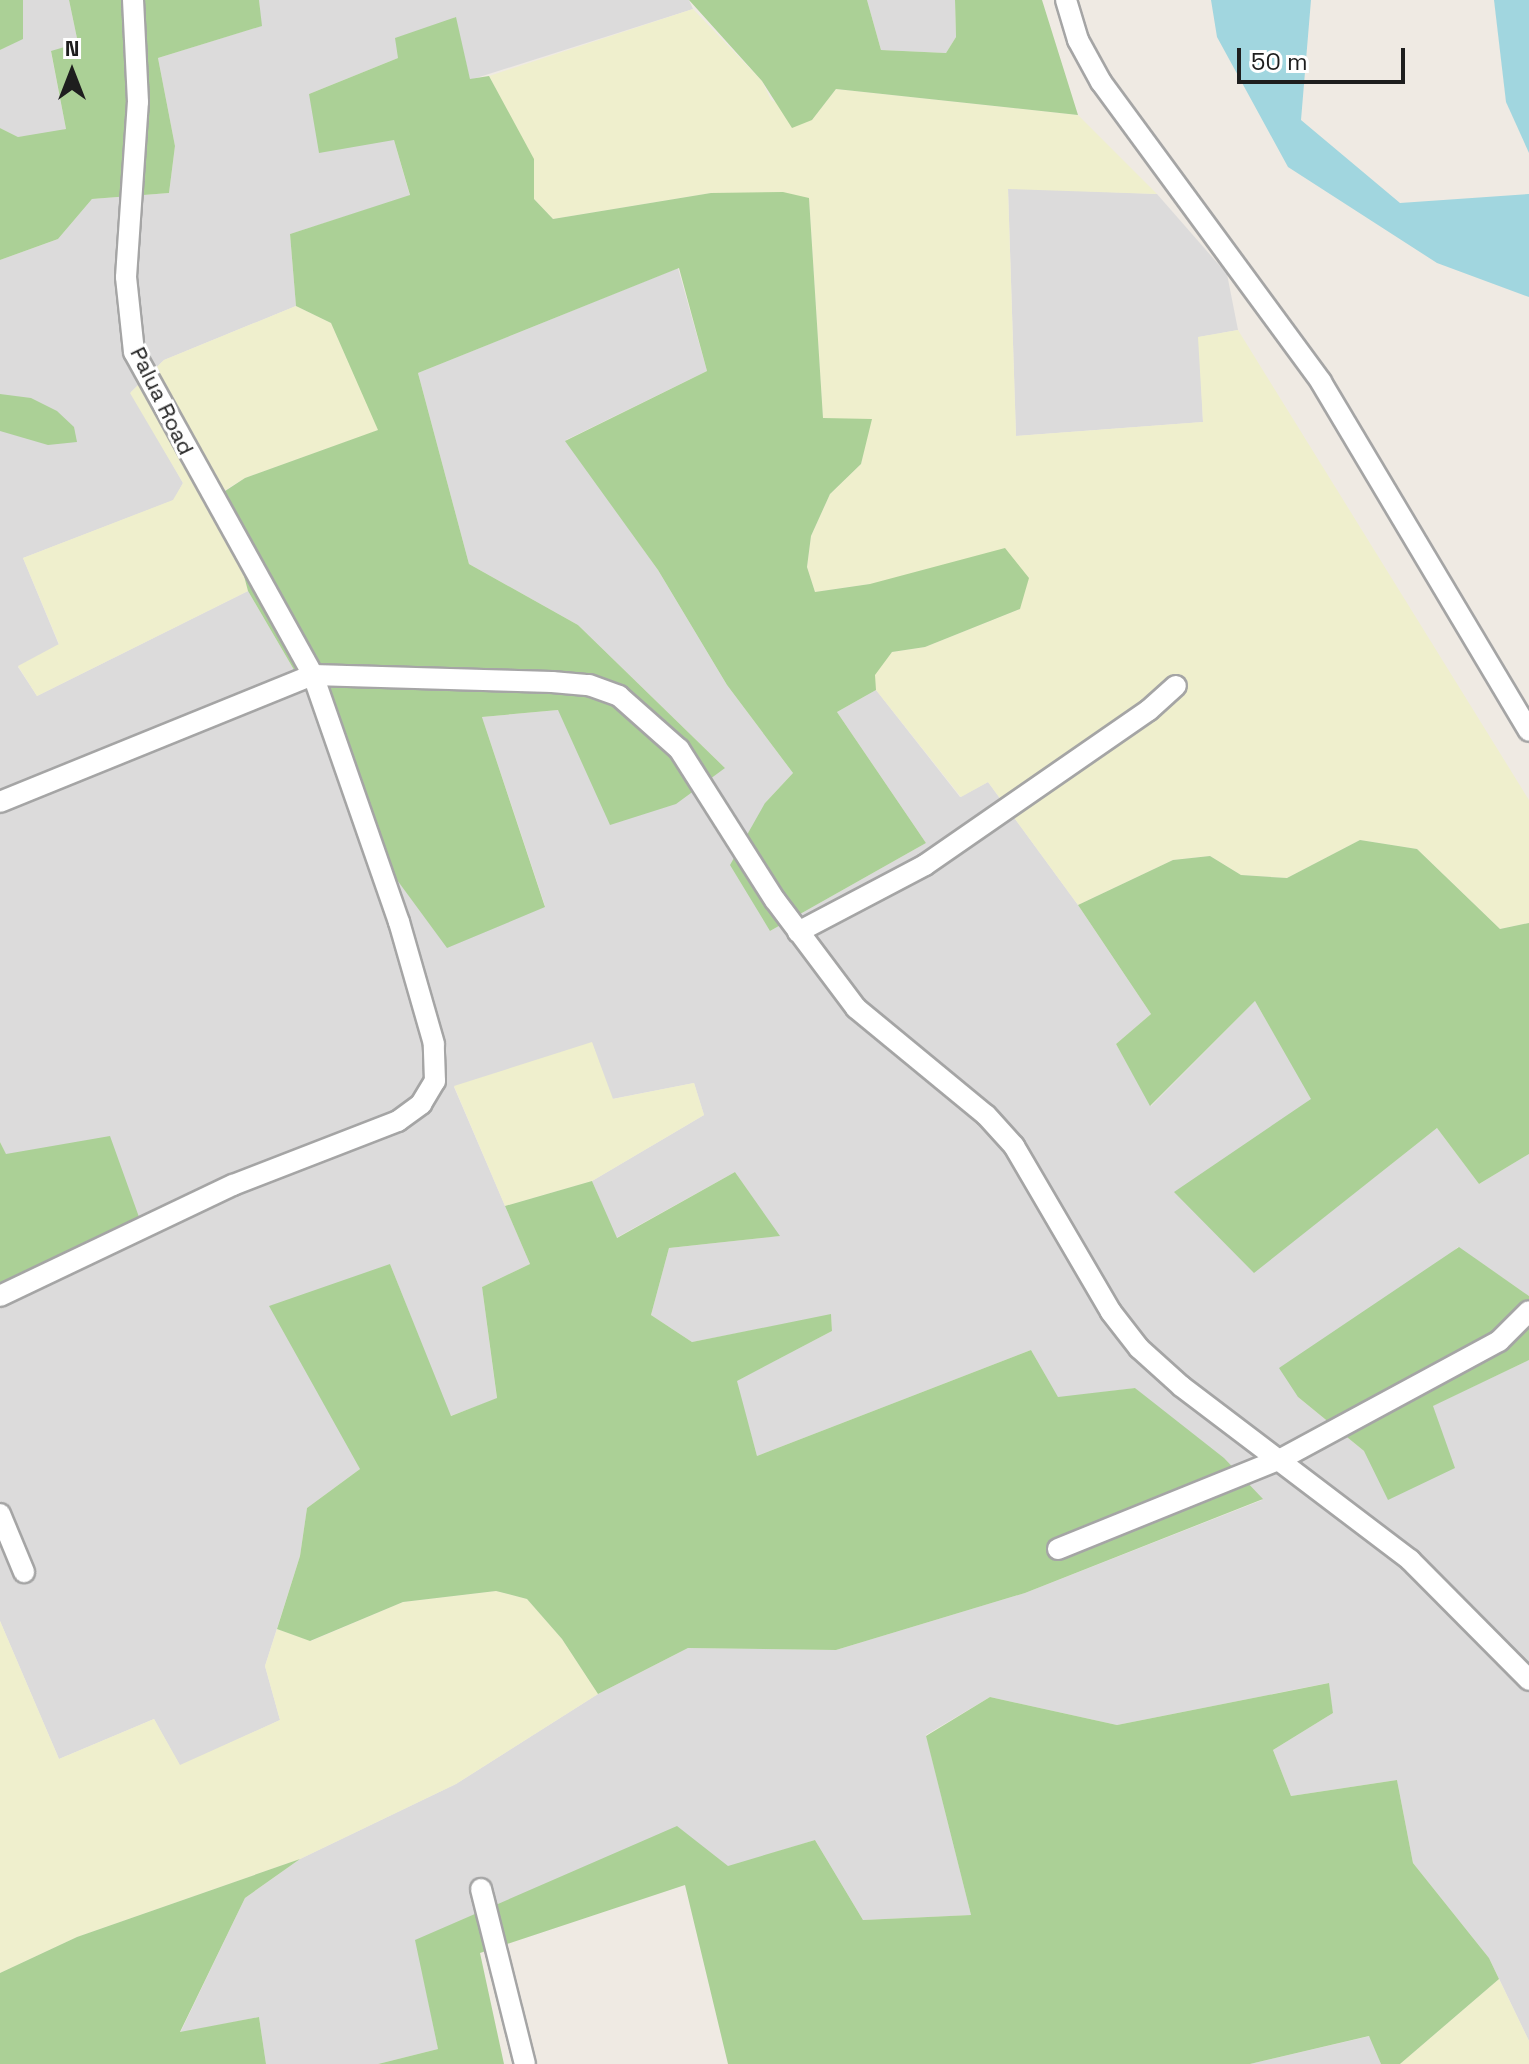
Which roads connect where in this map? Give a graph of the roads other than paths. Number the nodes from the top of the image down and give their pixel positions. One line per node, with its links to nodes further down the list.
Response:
1 (133, 0): 3 (street, Palua Road)
2 (1066, 0): 5 (street)
3 (313, 675): 6 (street); 7 (street); 8 (street, Palua Road)
4 (1176, 686): 7 (street)
5 (1529, 731)
6 (0, 802)
7 (798, 932): 10 (street)
8 (0, 1296)
9 (1529, 1311): 10 (street)
10 (1281, 1459): 12 (street); 14 (street)
11 (0, 1514): 13 (street)
12 (1058, 1549)
13 (24, 1572)
14 (1529, 1680)
15 (481, 1889): 16 (street)
16 (525, 2064)

